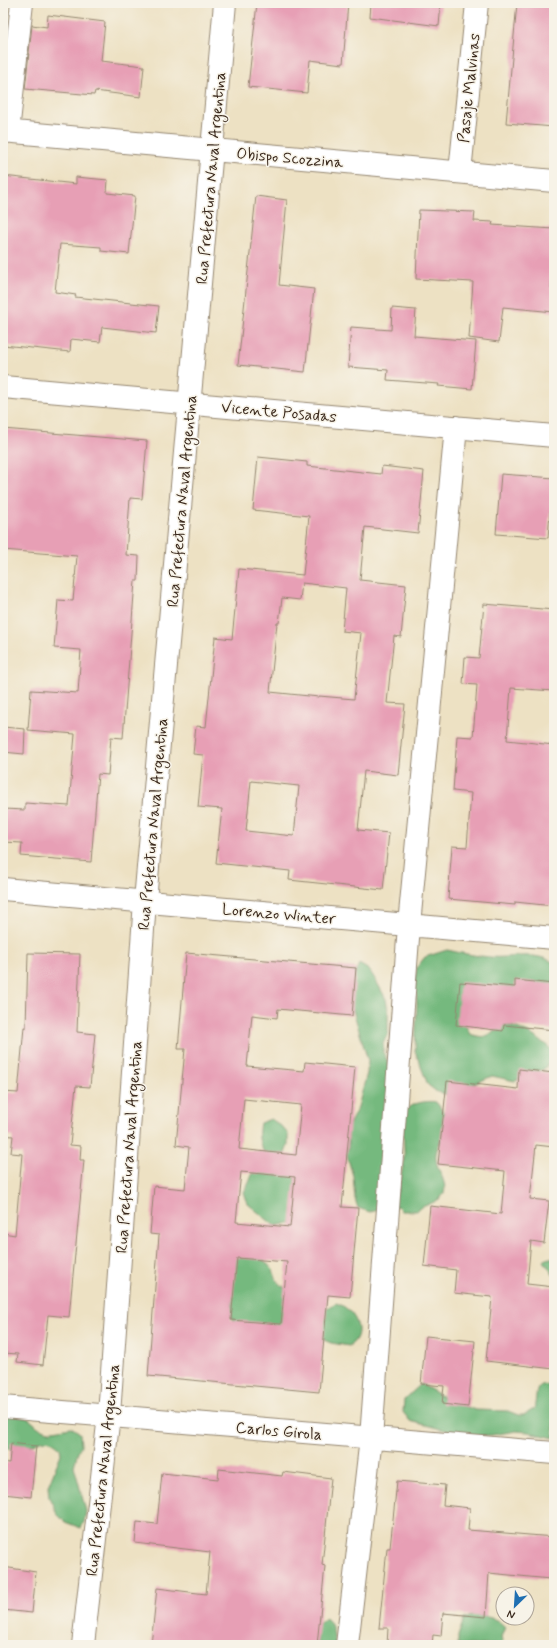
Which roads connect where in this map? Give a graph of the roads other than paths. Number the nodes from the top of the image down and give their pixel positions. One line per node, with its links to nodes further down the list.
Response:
1 (22, 3): 4 (street)
2 (226, 3): 5 (street, Rua Prefectura Naval Argentina)
3 (477, 3): 6 (street, Pasaje Malvinas)
4 (6, 131): 5 (street, Obispo Scozzina)
5 (212, 150): 6 (street, Obispo Scozzina); 9 (street, Rua Prefectura Naval Argentina)
6 (460, 172): 7 (street, Obispo Scozzina)
7 (554, 181)
8 (3, 387): 9 (street, Vicente Posadas)
9 (190, 403): 10 (street, Vicente Posadas); 13 (street, Rua Prefectura Naval Argentina)
10 (456, 427): 11 (street, Vicente Posadas); 14 (street)
11 (554, 436)
12 (3, 889): 13 (street, Lorenzo Winter)
13 (145, 901): 14 (street, Lorenzo Winter); 17 (street, Rua Prefectura Naval Argentina)
14 (409, 924): 15 (street, Lorenzo Winter); 18 (street)
15 (554, 938)
16 (3, 1407): 17 (street, Carlos Girola)
17 (109, 1415): 18 (street, Carlos Girola); 20 (street, Rua Prefectura Naval Argentina)
18 (371, 1438): 19 (street, Carlos Girola); 21 (street)
19 (554, 1453)
20 (84, 1645)
21 (347, 1645)

